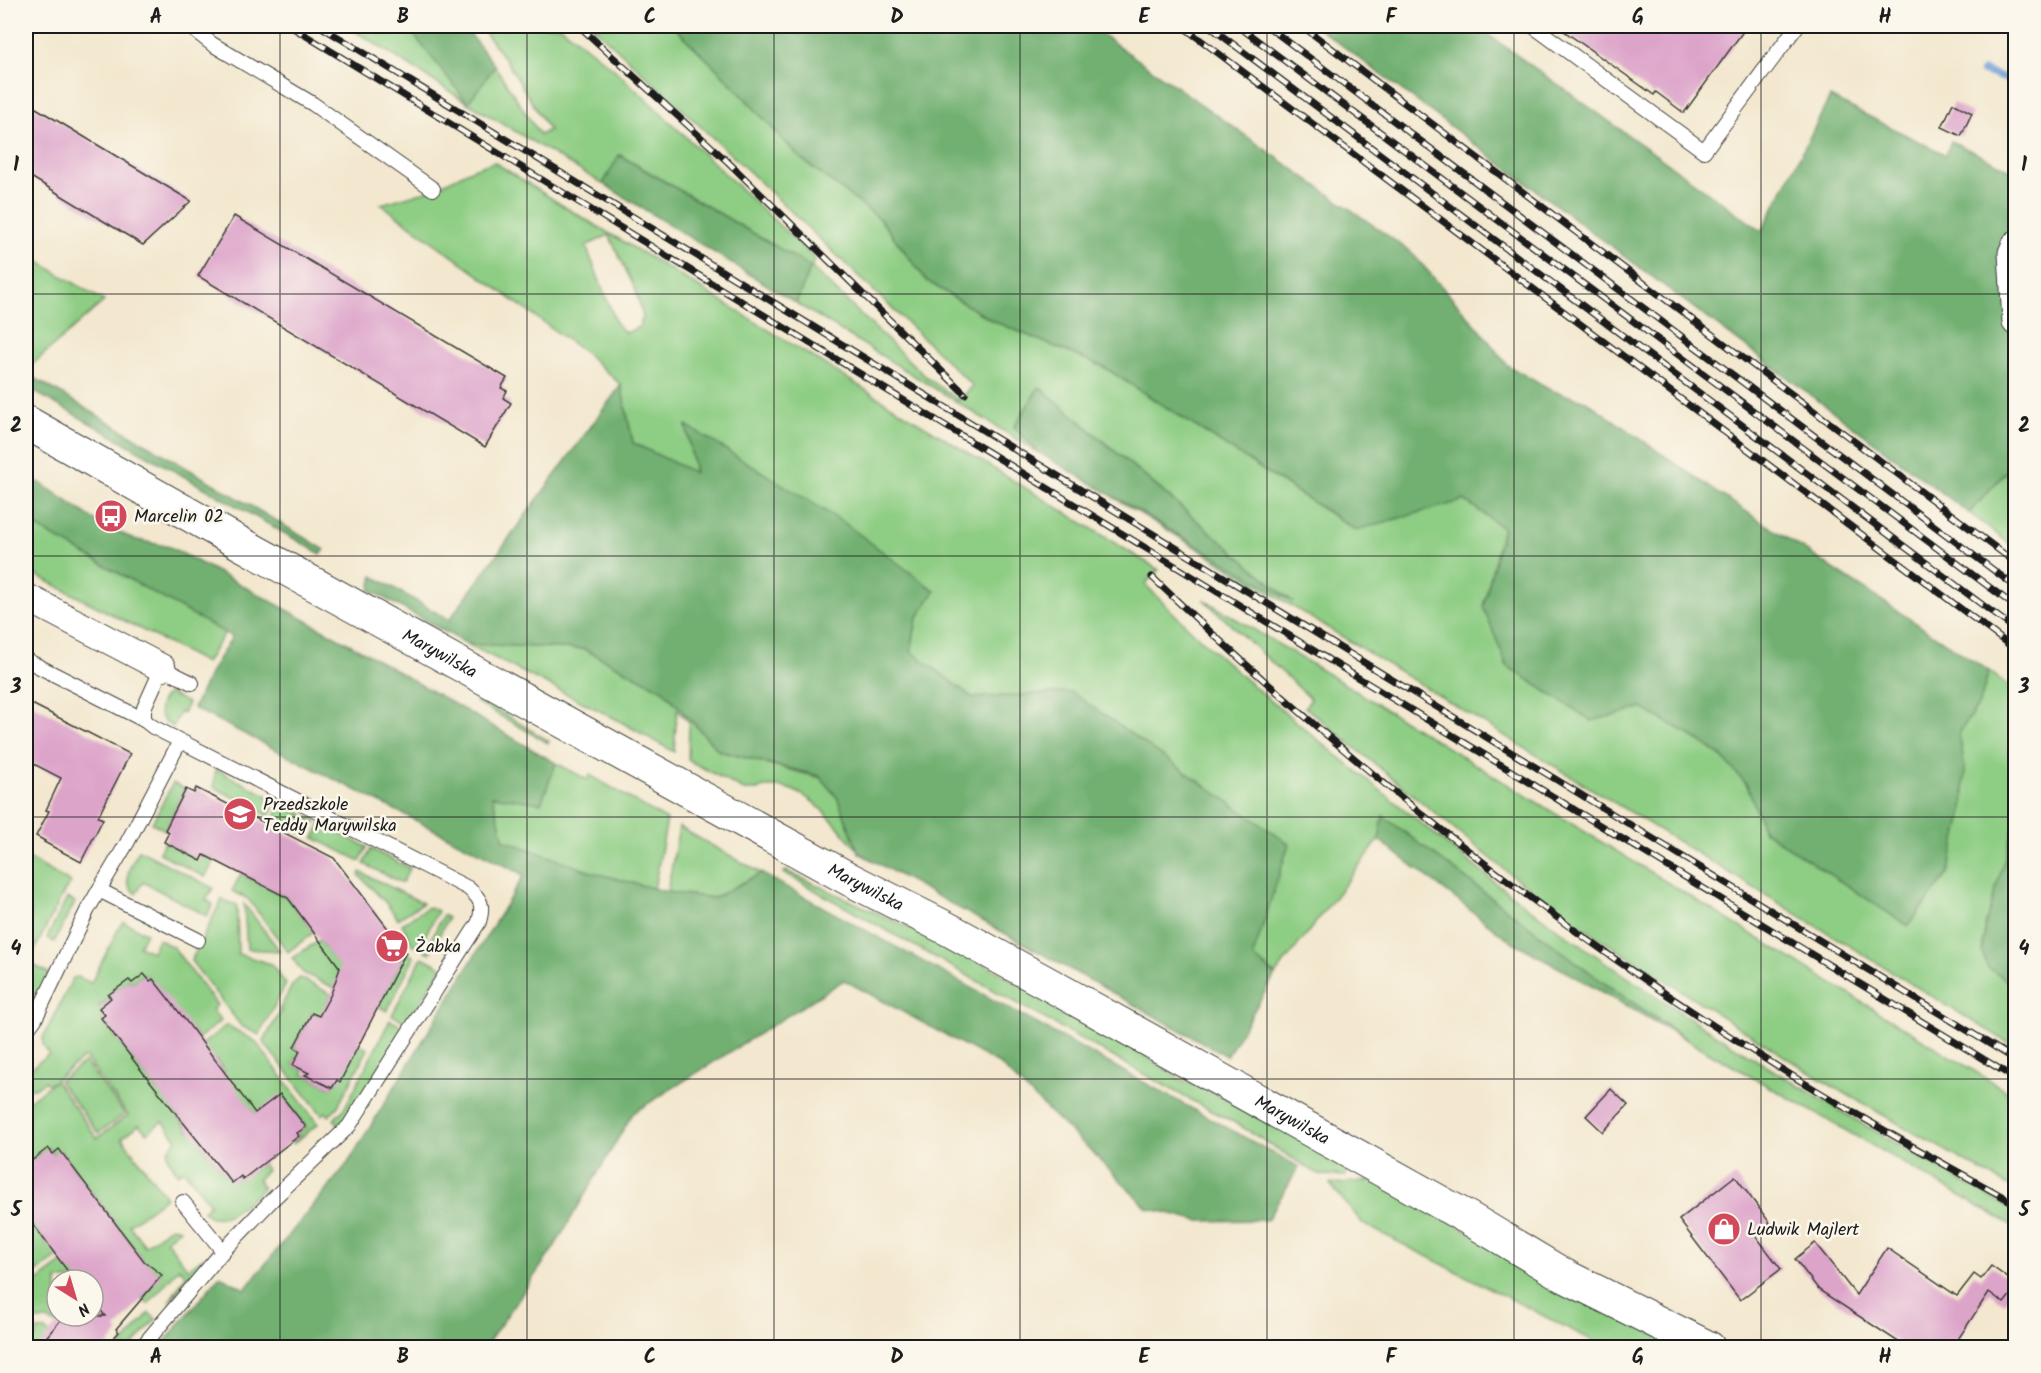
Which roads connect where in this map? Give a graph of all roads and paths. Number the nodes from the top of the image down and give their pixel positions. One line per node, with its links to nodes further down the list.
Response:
1 (189, 26): 4 (lane)
2 (1533, 26): 3 (lane)
3 (1797, 26)
4 (433, 189)
5 (2016, 244): 6 (street)
6 (2016, 322)
7 (26, 422): 20 (street, Marywilska)
8 (26, 597): 10 (street)
9 (26, 660): 12 (lane)
10 (162, 668): 11 (lane); 12 (lane)
11 (192, 683)
12 (144, 720): 13 (lane)
13 (180, 741): 14 (lane); 18 (lane)
14 (99, 890): 15 (lane); 16 (lane)
15 (198, 940)
16 (26, 1031)
17 (183, 1202): 18 (lane)
18 (223, 1251): 19 (lane)
19 (141, 1347)
20 (1709, 1347)

